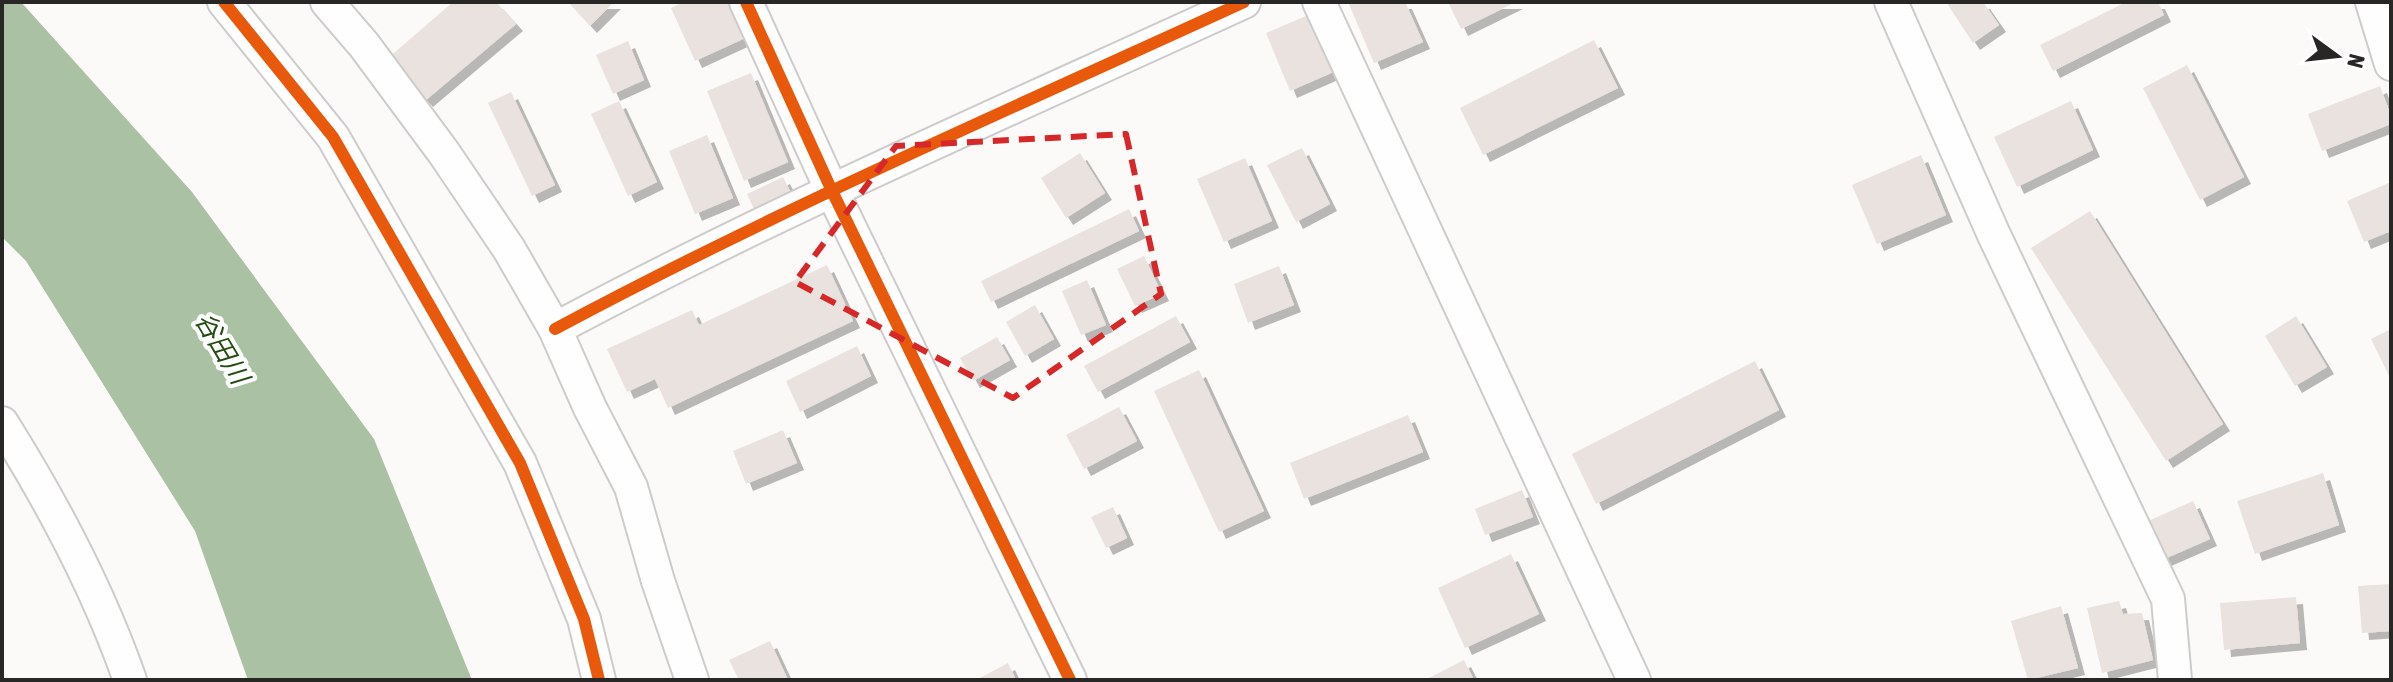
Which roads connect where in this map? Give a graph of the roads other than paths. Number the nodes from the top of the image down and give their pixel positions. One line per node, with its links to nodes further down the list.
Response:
1 (224, 2): 13 (street)
2 (327, 2): 10 (street)
3 (746, 2): 9 (street)
4 (1244, 2): 9 (street)
5 (1319, 2): 16 (street)
6 (1891, 2): 17 (street)
7 (2372, 2): 8 (street)
8 (2391, 64)
9 (832, 191): 10 (street); 15 (street)
10 (555, 329): 14 (street)
11 (2, 423): 12 (street)
12 (130, 680)
13 (599, 680)
14 (692, 680)
15 (1070, 680)
16 (1634, 680)
17 (2175, 680)

